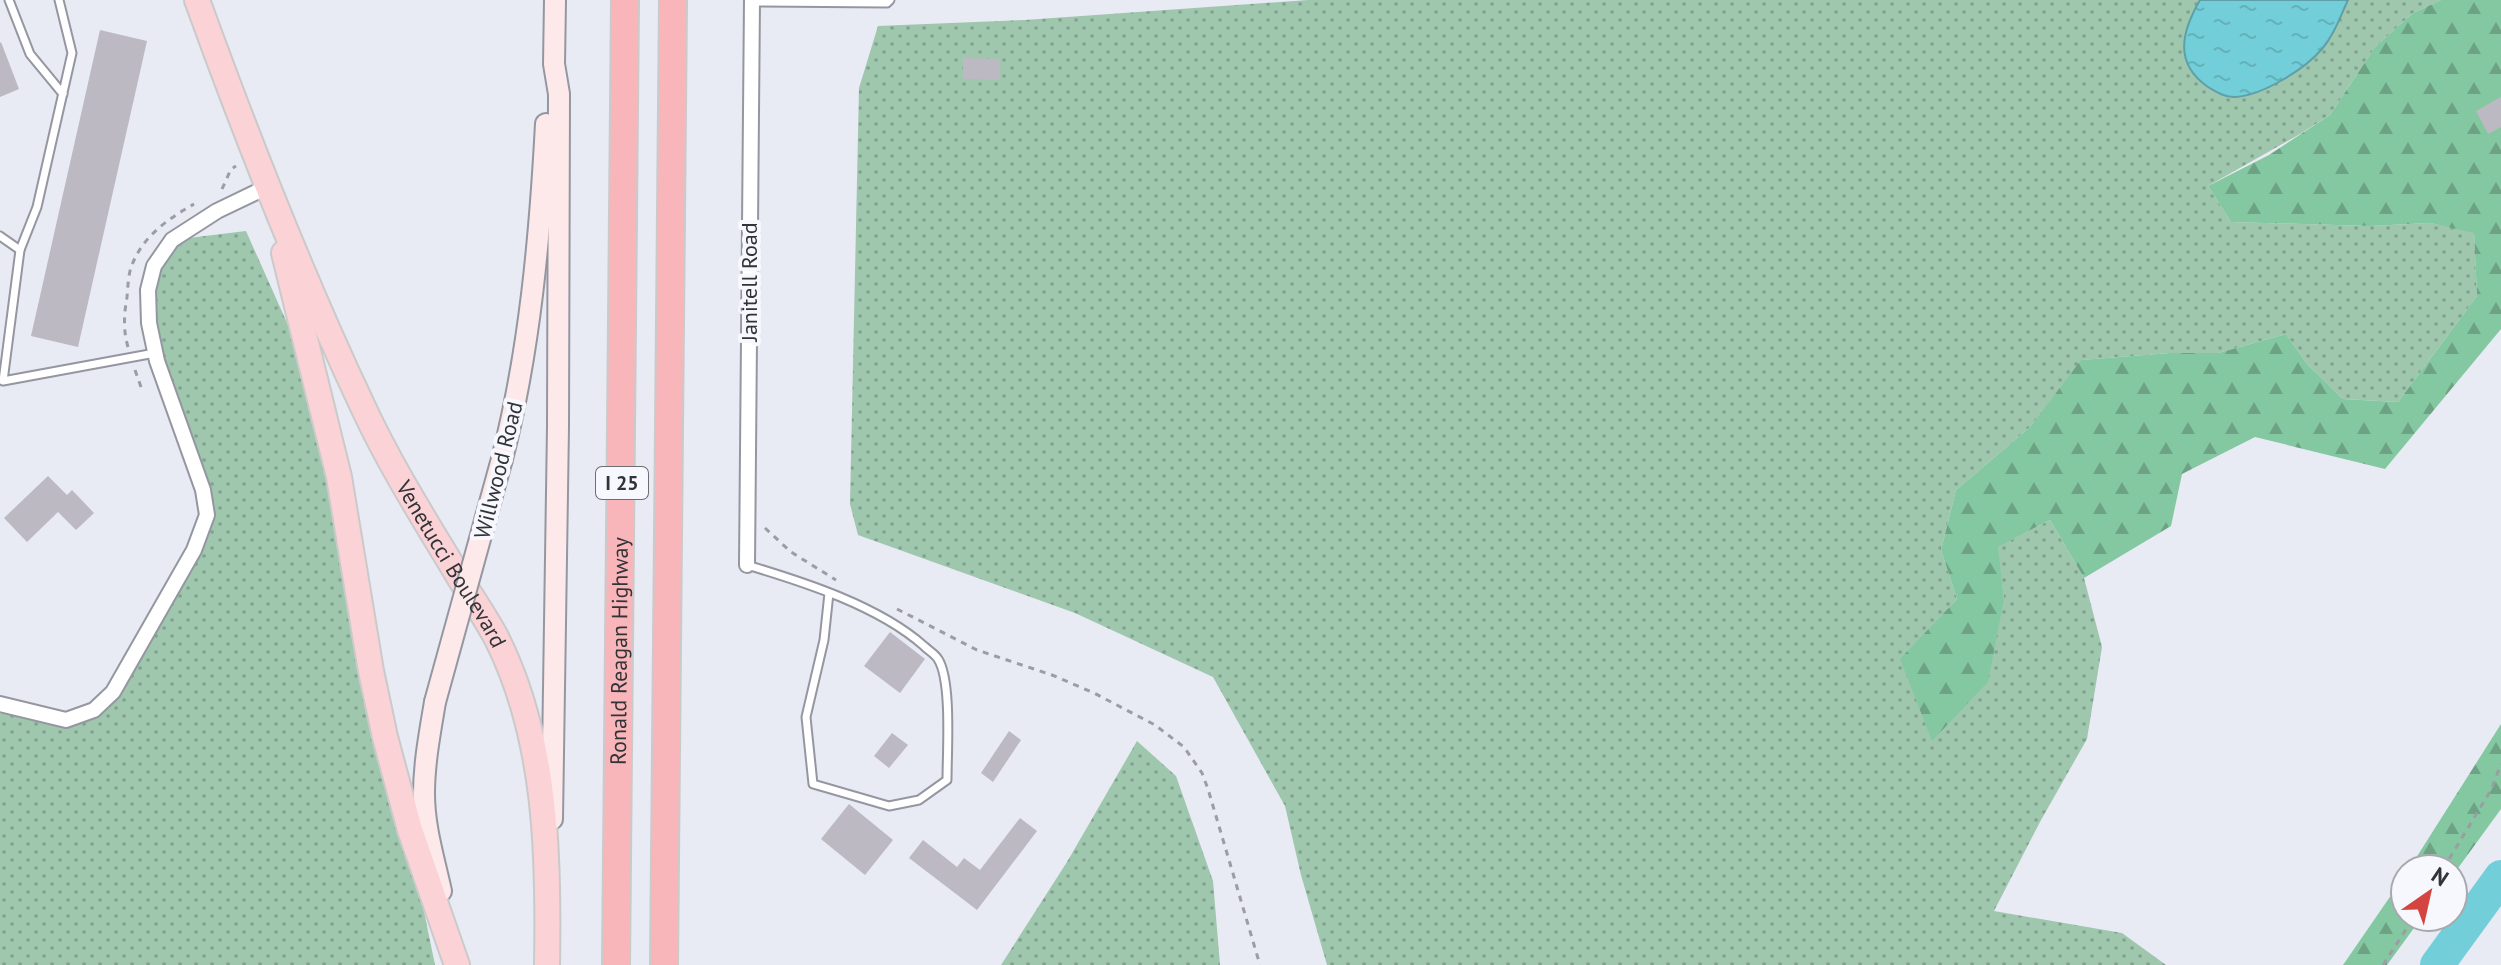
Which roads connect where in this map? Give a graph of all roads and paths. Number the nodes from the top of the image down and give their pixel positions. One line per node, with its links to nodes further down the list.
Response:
1 (9, 0): 10 (lane)
2 (59, 0): 10 (lane)
3 (197, 0): 11 (main road, Venetucci Boulevard)
4 (555, 0): 9 (street, Willwood Road)
5 (625, 0): 28 (highway, Ronald Reagan Highway / I 25)
6 (673, 0): 29 (highway, I 25)
7 (890, 0): 8 (lane)
8 (752, 1): 16 (street, Janitell Road)
9 (554, 64): 24 (street, Willwood Road); 26 (street, Willwood Road, bridge)
10 (63, 94): 13 (lane)
11 (267, 187): 14 (street); 24 (main road, Venetucci Boulevard); 26 (main road, Venetucci Boulevard)
12 (0, 236): 13 (lane)
13 (20, 250): 15 (lane)
14 (155, 353): 15 (lane); 21 (street)
15 (2, 382)
16 (748, 513): 17 (street, Janitell Road); 18 (path)
17 (747, 565): 19 (lane)
18 (841, 583)
19 (829, 593): 19 (lane)
20 (890, 606): 30 (path)
21 (0, 704)
22 (2501, 764): 23 (path)
23 (2453, 853)
24 (548, 911): 27 (main road, Venetucci Boulevard)
25 (2404, 933): 31 (path)
26 (457, 965)
27 (547, 965)
28 (616, 965)
29 (664, 965)
30 (1260, 965)
31 (2383, 965)

